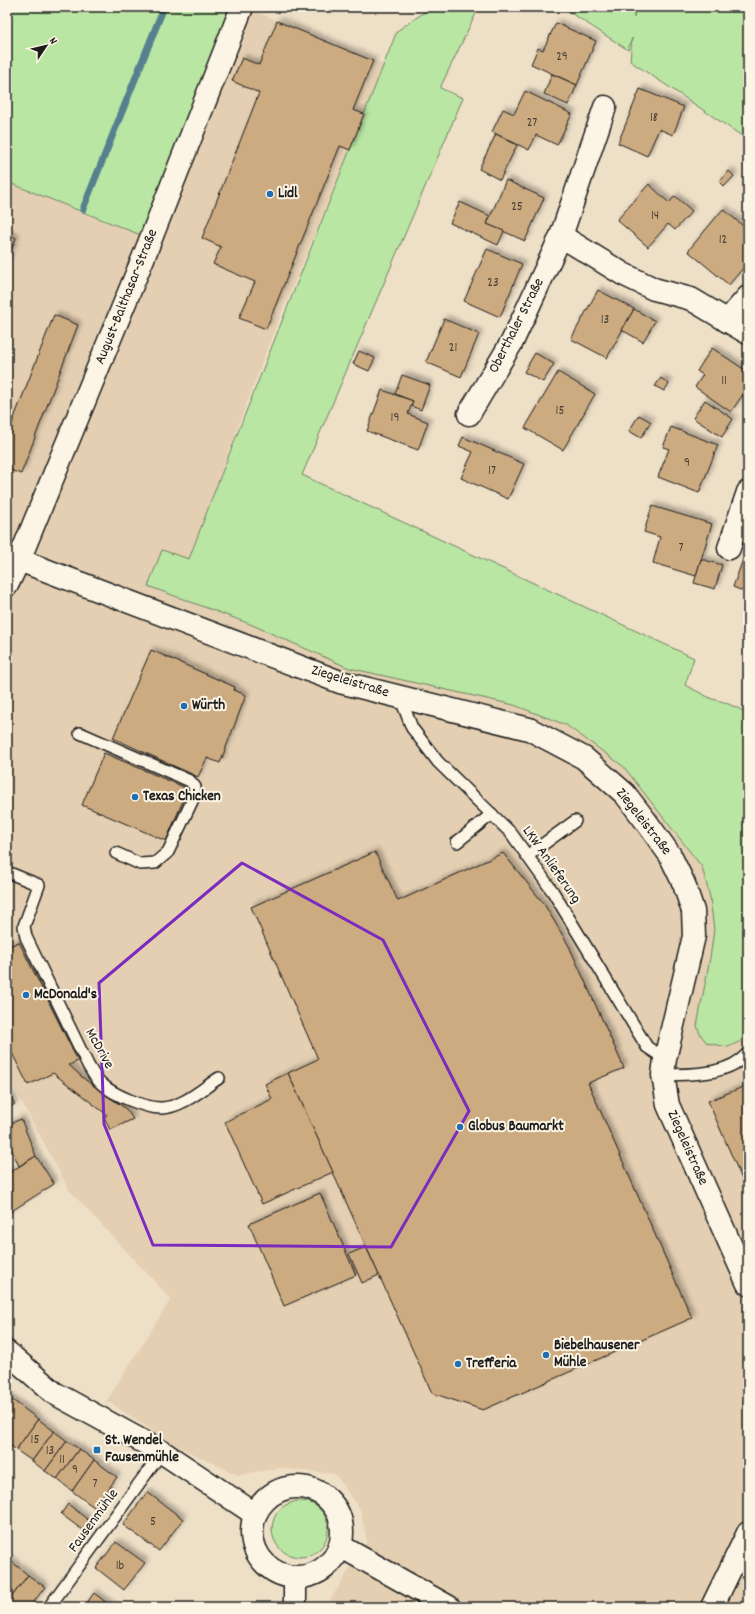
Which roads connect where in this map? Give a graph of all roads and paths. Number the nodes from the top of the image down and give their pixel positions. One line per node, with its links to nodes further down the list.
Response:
1 (242, 7): 10 (street, August-Balthasar-Straße)
2 (605, 107): 3 (street, Oberthaler Straße)
3 (561, 236): 5 (street); 7 (street, Oberthaler Straße)
4 (748, 297): 5 (street)
5 (727, 321): 6 (street)
6 (748, 333)
7 (469, 414)
8 (748, 492): 9 (street)
9 (729, 548)
10 (19, 560): 11 (street, August-Balthasar-Straße); 12 (street, Ziegeleistraße)
11 (7, 585)
12 (400, 697): 14 (lane, LKW Anlieferung); 21 (street, Ziegeleistraße)
13 (80, 733): 17 (lane)
14 (492, 814): 16 (lane); 18 (lane, LKW Anlieferung)
15 (575, 821): 18 (lane)
16 (457, 842)
17 (116, 853)
18 (527, 856): 21 (lane, LKW Anlieferung)
19 (7, 872): 22 (lane, McDrive)
20 (748, 1053): 21 (lane)
21 (664, 1067): 23 (street, Ziegeleistraße)
22 (218, 1078)
23 (748, 1284)
24 (7, 1352): 25 (street)
25 (162, 1452): 26 (street); 30 (lane, Fausenmühle)
26 (255, 1514): 28 (street); 29 (street)
27 (748, 1533): 33 (street)
28 (340, 1546): 29 (street); 32 (street)
29 (294, 1578): 31 (street)
30 (49, 1607)
31 (295, 1607)
32 (450, 1607)
33 (712, 1607)

